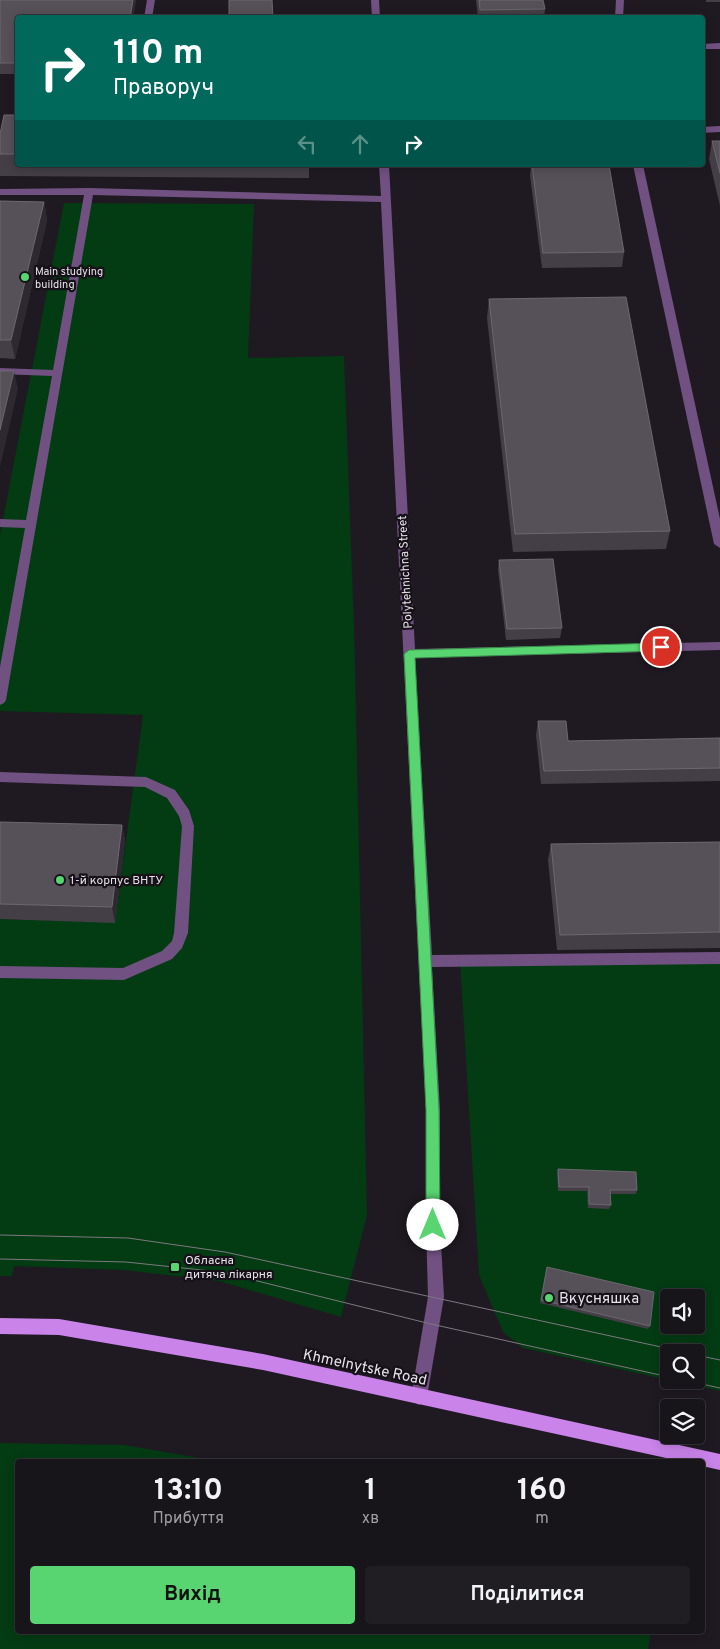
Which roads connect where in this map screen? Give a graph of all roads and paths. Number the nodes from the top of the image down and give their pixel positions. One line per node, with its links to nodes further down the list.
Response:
1 (151, 0): 4 (street)
2 (375, 0): 5 (street)
3 (620, 0): 6 (street)
4 (148, 15)
5 (376, 15)
6 (619, 15)
7 (720, 46): 8 (street)
8 (705, 47)
9 (720, 129): 10 (street)
10 (705, 130)
11 (384, 167): 15 (street, Polytehnichna Street)
12 (638, 167): 20 (street)
13 (89, 191): 14 (street); 15 (street); 17 (street)
14 (0, 192)
15 (386, 199): 22 (street, Polytehnichna Street)
16 (0, 371): 17 (street)
17 (56, 373): 19 (street)
18 (0, 523): 19 (street)
19 (30, 524): 23 (street)
20 (720, 544)
21 (720, 646): 22 (street)
22 (409, 654): 26 (street, Polytehnichna Street)
23 (0, 700)
24 (0, 777): 27 (street)
25 (720, 958): 26 (street)
26 (425, 961): 29 (street, Polytehnichna Street)
27 (0, 972)
28 (0, 1326): 29 (main road, Khmelnytske Road)
29 (420, 1397): 30 (main road, Khmelnytske Road)
30 (720, 1462)

